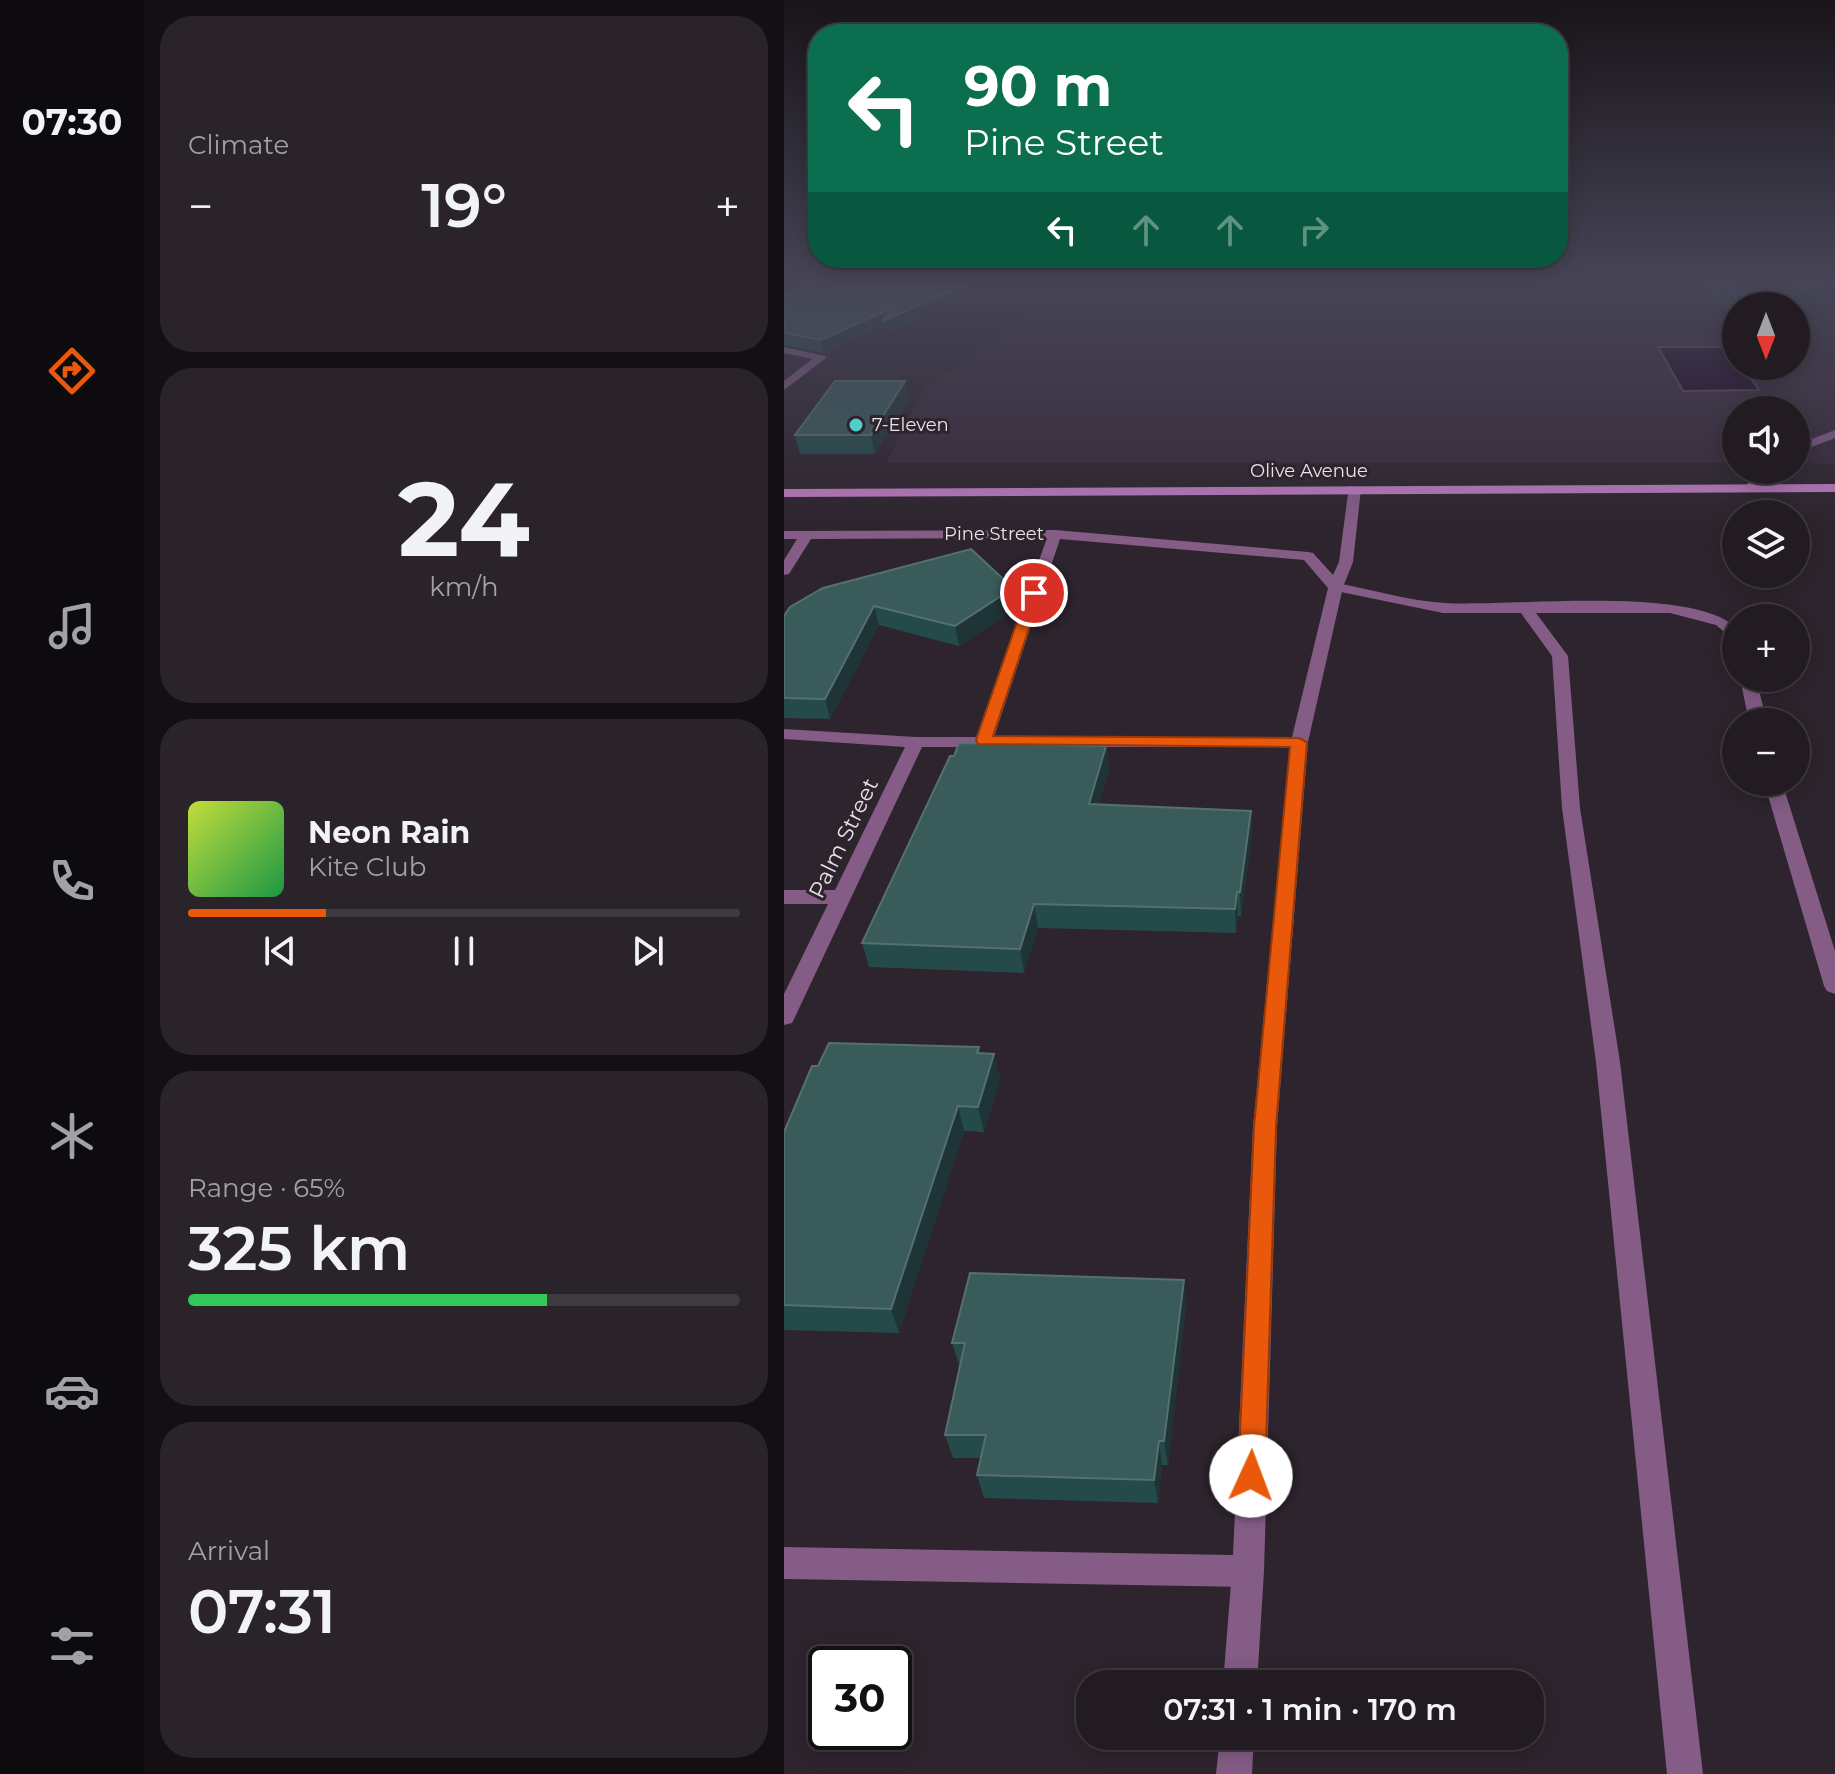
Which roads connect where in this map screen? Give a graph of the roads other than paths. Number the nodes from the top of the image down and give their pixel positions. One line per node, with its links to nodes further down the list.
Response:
1 (816, 362): 2 (street)
2 (784, 387)
3 (1835, 434): 4 (street)
4 (1810, 444)
5 (1755, 484): 6 (street)
6 (1752, 487): 7 (main road, Olive Avenue); 8 (main road, Olive Avenue)
7 (1835, 488)
8 (1354, 489): 9 (main road, Olive Avenue); 14 (street)
9 (784, 493)
10 (1055, 534): 12 (street, Pine Street); 14 (street); 18 (street, Pine Street)
11 (784, 535): 12 (street, Pine Street)
12 (807, 535): 13 (street)
13 (784, 571)
14 (1336, 587): 15 (street); 20 (street)
15 (1525, 608): 16 (street); 31 (street)
16 (1722, 623)
17 (784, 734): 19 (street)
18 (984, 740): 19 (street); 20 (street)
19 (916, 742): 23 (street, Palm Street)
20 (1299, 742): 27 (street)
21 (1777, 796): 24 (street)
22 (784, 897): 23 (street)
23 (841, 897): 25 (street, Palm Street)
24 (1835, 986)
25 (784, 1017)
26 (784, 1563): 27 (street)
27 (1248, 1571): 28 (street)
28 (1241, 1670)
29 (1236, 1750): 30 (street)
30 (1234, 1774)
31 (1685, 1774)

